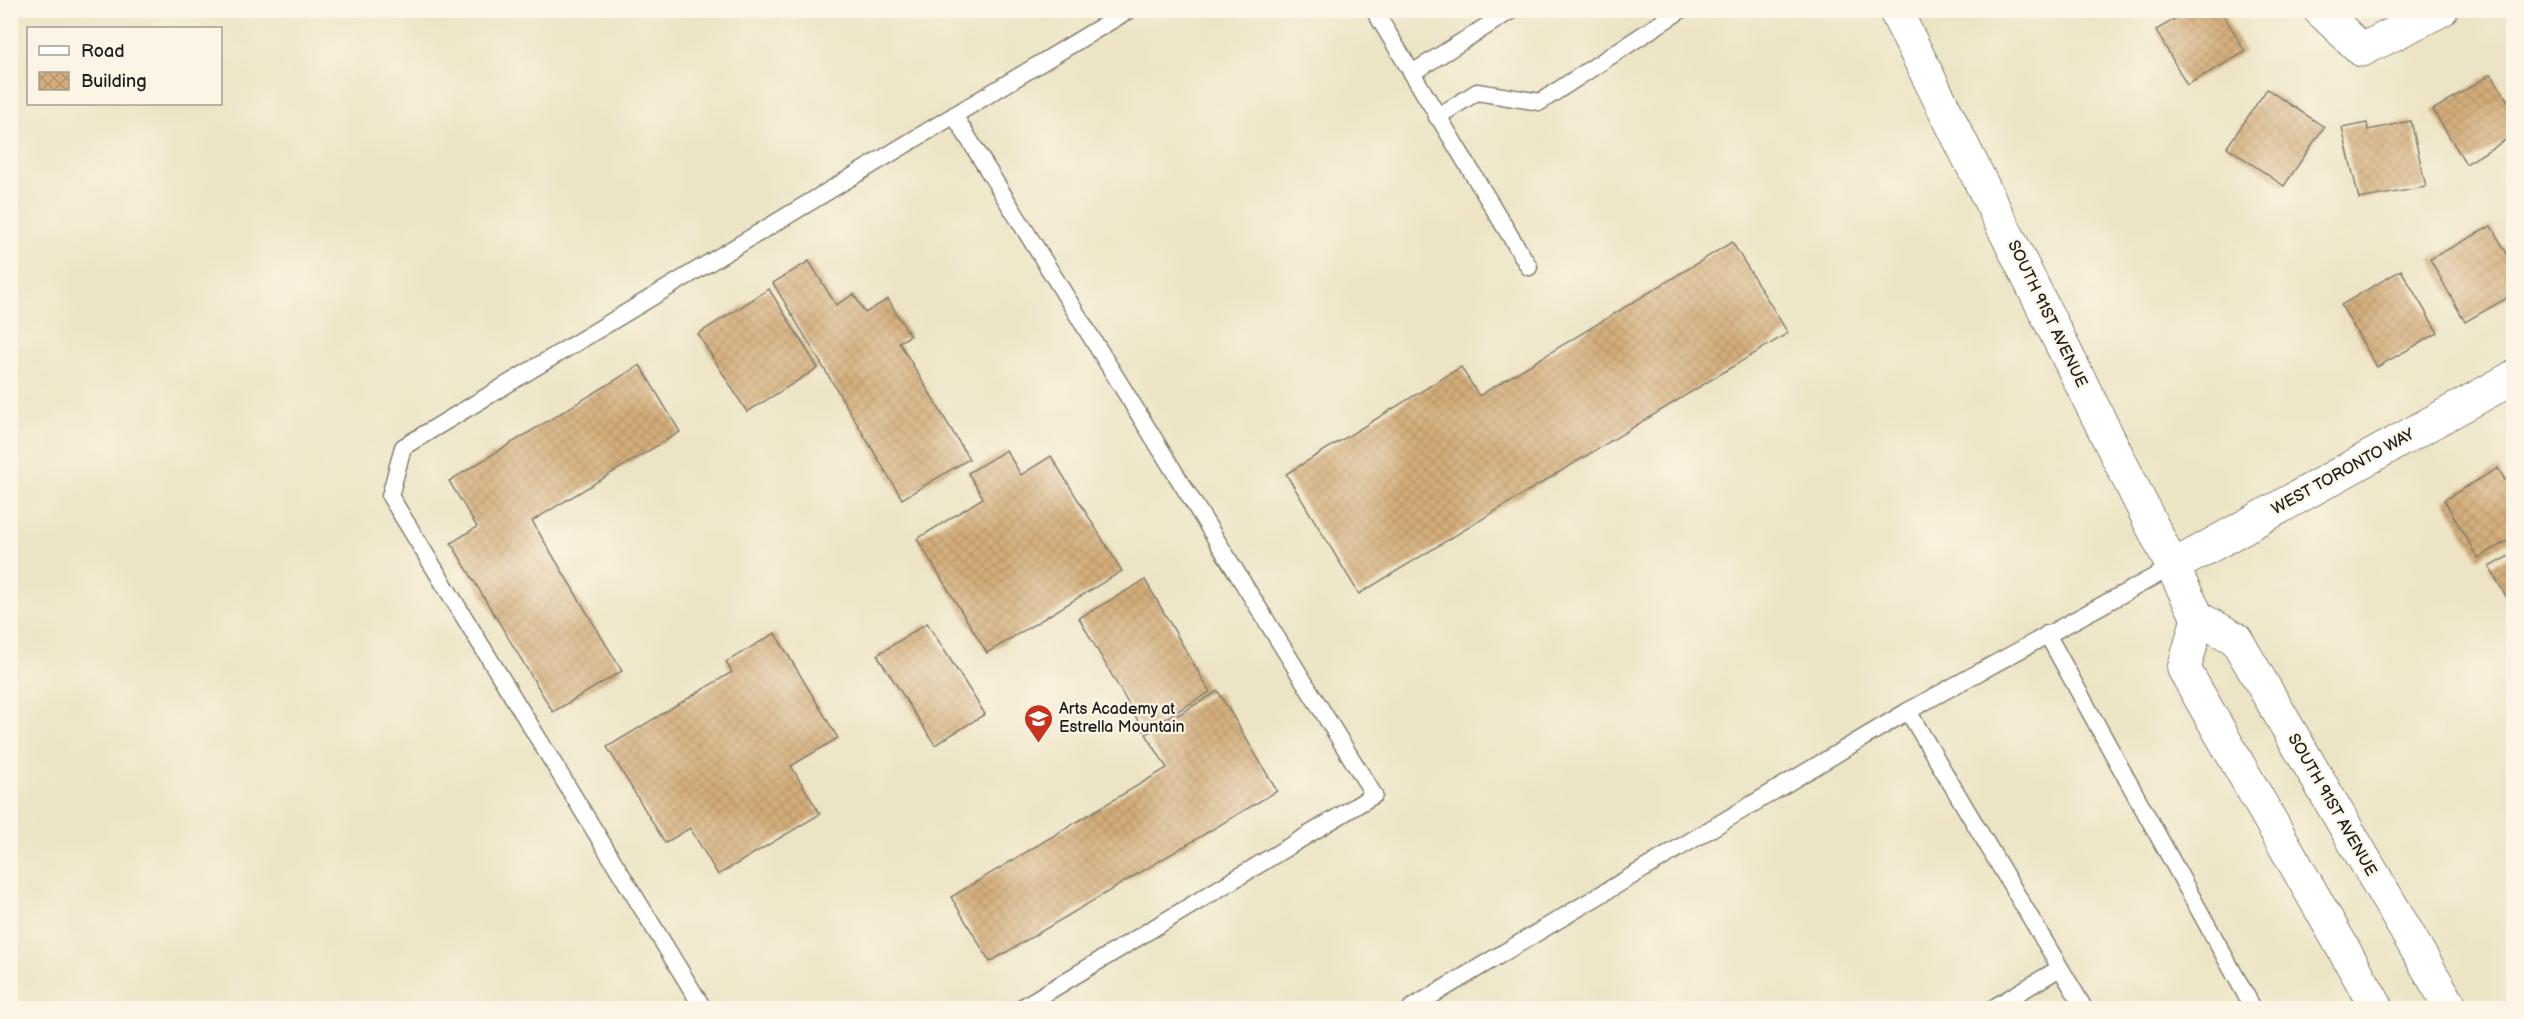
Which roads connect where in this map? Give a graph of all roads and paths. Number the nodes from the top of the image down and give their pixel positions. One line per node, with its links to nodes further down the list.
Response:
1 (1129, 10): 9 (lane)
2 (1374, 10): 8 (lane)
3 (1512, 10): 8 (lane)
4 (1681, 10): 10 (lane)
5 (1895, 10): 13 (main road, SOUTH 91ST AVENUE)
6 (2320, 10): 7 (main road)
7 (2440, 10)
8 (1412, 73): 10 (lane)
9 (954, 115): 18 (lane); 19 (lane)
10 (1437, 117): 11 (lane)
11 (1528, 267)
12 (2514, 377): 13 (main road, WEST TORONTO WAY)
13 (2172, 567): 14 (main road, SOUTH 91ST AVENUE); 15 (lane)
14 (2198, 618): 24 (main road); 25 (main road, SOUTH 91ST AVENUE)
15 (2047, 634): 16 (lane); 23 (lane)
16 (1908, 711): 17 (lane); 20 (lane)
17 (2060, 968): 21 (lane); 22 (lane)
18 (704, 1008)
19 (1021, 1008)
20 (1412, 1008)
21 (1994, 1008)
22 (2084, 1008)
23 (2253, 1008)
24 (2377, 1008)
25 (2451, 1008)

